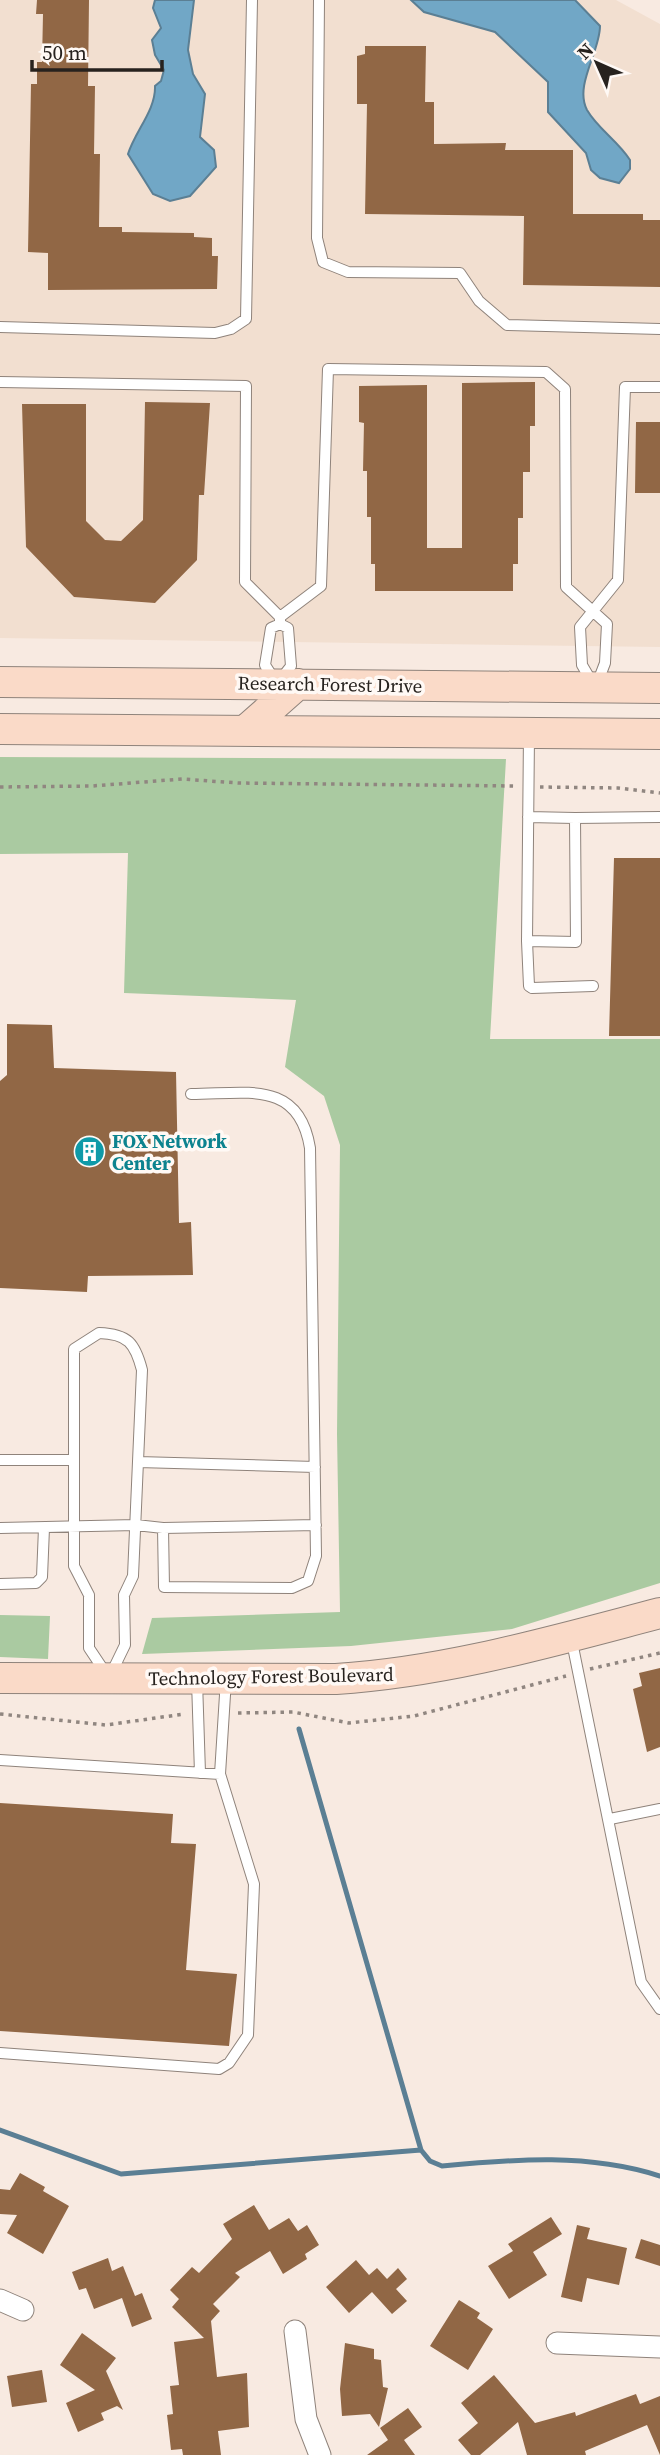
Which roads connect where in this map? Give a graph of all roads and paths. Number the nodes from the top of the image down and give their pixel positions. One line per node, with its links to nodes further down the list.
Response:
1 (253, 0): 3 (lane)
2 (319, 0): 4 (lane)
3 (0, 327)
4 (660, 329)
5 (0, 382): 8 (lane)
6 (660, 387): 7 (lane)
7 (592, 614): 8 (lane); 11 (lane); 11 (lane)
8 (280, 620): 10 (lane); 10 (lane)
9 (0, 682): 10 (main road, Research Forest Drive)
10 (288, 684): 11 (main road, Research Forest Drive); 14 (main road)
11 (595, 687): 12 (main road, Research Forest Drive)
12 (660, 688)
13 (0, 729): 14 (main road)
14 (246, 730): 15 (main road)
15 (530, 732): 16 (main road); 18 (lane)
16 (660, 734)
17 (0, 787): 18 (path)
18 (529, 787): 19 (path); 20 (lane)
19 (660, 793)
20 (528, 817): 22 (lane); 23 (lane)
21 (660, 817): 22 (lane)
22 (575, 818): 23 (lane)
23 (527, 942): 24 (lane)
24 (593, 986)
25 (191, 1094): 29 (lane)
26 (0, 1460): 27 (lane)
27 (73, 1460): 28 (lane); 34 (lane)
28 (138, 1462): 29 (lane); 30 (lane)
29 (315, 1466): 31 (lane)
30 (136, 1525): 34 (lane); 35 (lane); 42 (lane)
31 (316, 1525): 35 (lane); 35 (lane)
32 (0, 1528): 33 (lane)
33 (44, 1528): 34 (lane); 36 (lane)
34 (74, 1528): 42 (lane)
35 (163, 1528)
36 (0, 1584)
37 (660, 1613): 38 (main road, Technology Forest Boulevard)
38 (571, 1637): 40 (lane); 43 (main road, Technology Forest Boulevard)
39 (660, 1653): 40 (path)
40 (579, 1672): 45 (path); 51 (lane)
41 (0, 1678): 42 (main road, Technology Forest Boulevard)
42 (109, 1678): 43 (main road, Technology Forest Boulevard)
43 (212, 1678): 44 (lane); 45 (lane)
44 (198, 1713): 46 (path); 48 (lane)
45 (224, 1713): 49 (lane)
46 (0, 1714)
47 (0, 1760): 48 (lane)
48 (200, 1773): 49 (lane)
49 (220, 1774): 53 (lane)
50 (660, 1809): 51 (lane)
51 (610, 1819): 52 (lane)
52 (660, 2009)
53 (0, 2053)
54 (0, 2300): 55 (street)
55 (23, 2310)
56 (295, 2331): 59 (street)
57 (557, 2343): 58 (street)
58 (660, 2347)
59 (320, 2455)

